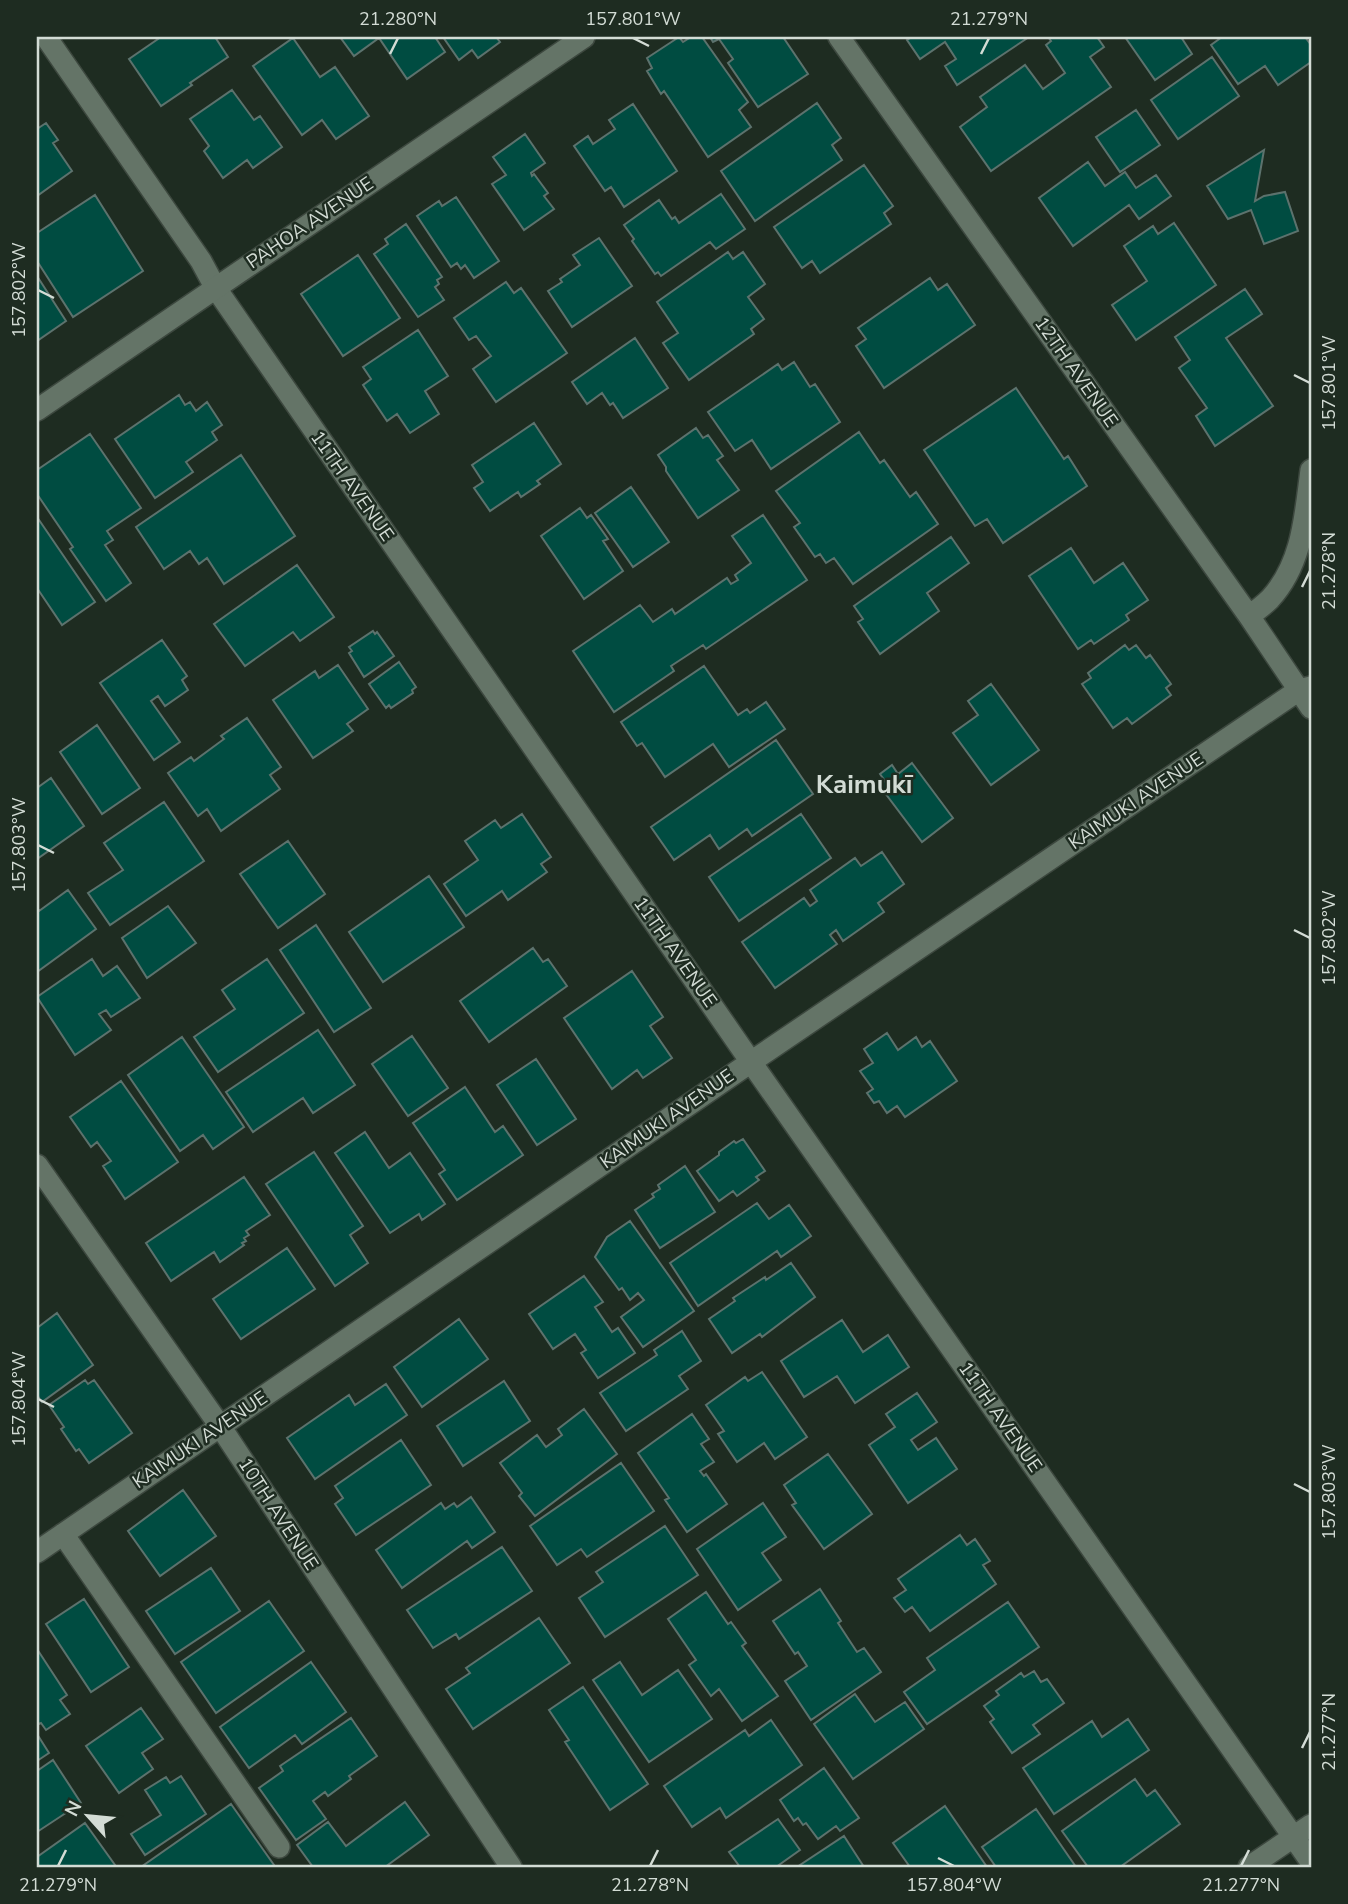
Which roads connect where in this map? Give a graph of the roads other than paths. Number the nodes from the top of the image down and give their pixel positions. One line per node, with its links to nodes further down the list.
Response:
1 (46, 37): 4 (street, 11TH AVENUE)
2 (584, 37): 4 (street, PAHOA AVENUE)
3 (839, 37): 7 (street, 12TH AVENUE)
4 (215, 287): 5 (street, PAHOA AVENUE); 9 (street, 11TH AVENUE)
5 (37, 410)
6 (1311, 470): 7 (street)
7 (1249, 616): 8 (street, 12TH AVENUE)
8 (1307, 695): 9 (street, KAIMUKI AVENUE)
9 (751, 1062): 11 (street, KAIMUKI AVENUE); 14 (street, 11TH AVENUE)
10 (37, 1165): 11 (street, 10TH AVENUE)
11 (220, 1426): 12 (street, KAIMUKI AVENUE); 17 (street, 10TH AVENUE)
12 (63, 1534): 13 (street, KAIMUKI AVENUE); 15 (street)
13 (37, 1552)
14 (1303, 1831): 16 (street, 11TH AVENUE); 18 (street)
15 (279, 1847)
16 (1311, 1862)
17 (511, 1867)
18 (1249, 1867)

